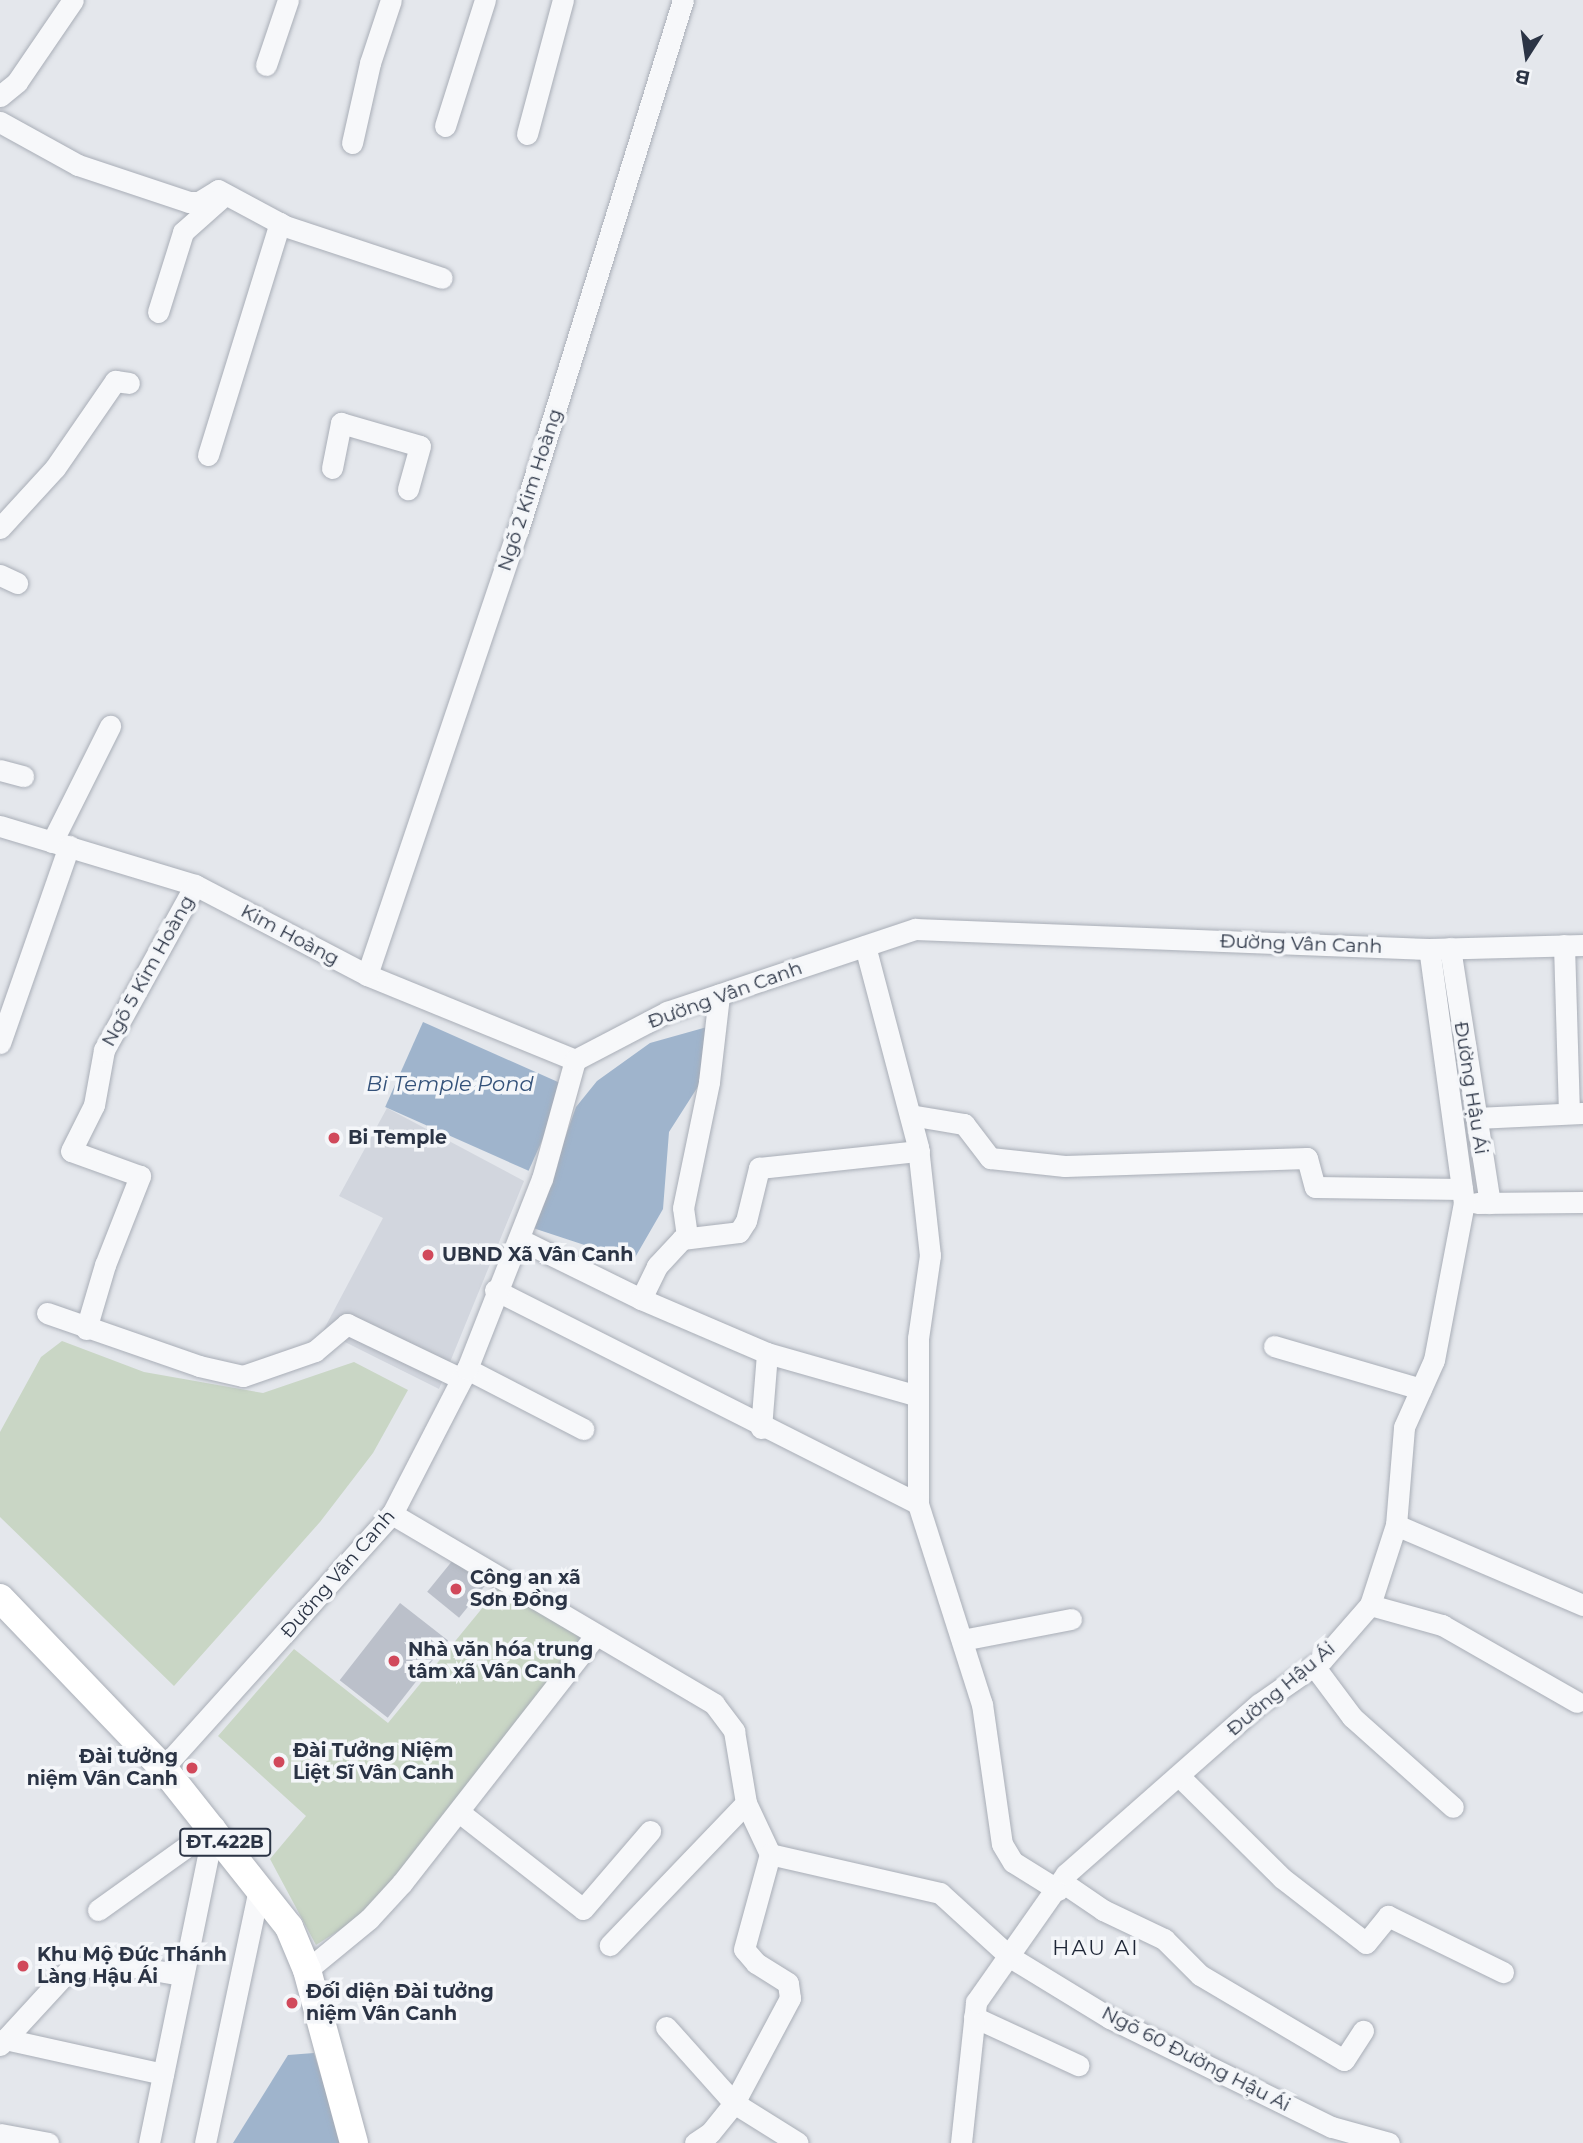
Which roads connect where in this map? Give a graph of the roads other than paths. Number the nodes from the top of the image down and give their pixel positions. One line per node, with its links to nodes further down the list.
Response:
1 (73, 0): 8 (street)
2 (288, 0): 7 (street)
3 (391, 0): 12 (street)
4 (485, 0): 10 (street)
5 (563, 0): 11 (street)
6 (682, 0): 31 (street, Ngõ 2 Kim Hoàng)
7 (265, 65)
8 (0, 96)
9 (0, 122): 13 (street)
10 (445, 125)
11 (527, 134)
12 (352, 143)
13 (222, 192): 14 (street); 16 (street)
14 (280, 223): 15 (street); 18 (street)
15 (442, 278)
16 (158, 312)
17 (129, 383): 21 (street)
18 (208, 455)
19 (332, 468): 20 (street)
20 (408, 489)
21 (0, 528)
22 (110, 726): 26 (street)
23 (0, 770): 24 (street)
24 (23, 776)
25 (0, 826): 26 (street, Kim Hoàng)
26 (61, 844): 27 (street, Kim Hoàng); 33 (street)
27 (195, 885): 31 (street, Kim Hoàng); 47 (street, Ngõ 5 Kim Hoàng)
28 (1574, 945): 30 (street, Đường Vân Canh); 35 (street)
29 (865, 946): 30 (street, Đường Vân Canh); 32 (street, Đường Vân Canh); 36 (street)
30 (1439, 949): 37 (street, Đường Hậu Ái); 39 (street, Đường Hậu Ái)
31 (367, 975): 34 (street, Kim Hoàng)
32 (719, 995): 34 (street, Đường Vân Canh); 42 (street)
33 (0, 1043)
34 (575, 1060): 43 (street, Đường Vân Canh)
35 (1576, 1113): 37 (street)
36 (910, 1115): 38 (street); 39 (street)
37 (1476, 1118): 40 (street, Đường Hậu Ái)
38 (919, 1151): 42 (street); 52 (street)
39 (1463, 1196): 40 (street); 51 (street, Đường Hậu Ái)
40 (1490, 1202): 41 (street)
41 (1583, 1202)
42 (687, 1236): 45 (street)
43 (519, 1239): 44 (street, Đường Vân Canh); 45 (street)
44 (495, 1290): 50 (street, Đường Vân Canh); 53 (street)
45 (641, 1299): 49 (street)
46 (47, 1313): 47 (street)
47 (86, 1329): 50 (street)
48 (1274, 1346): 51 (street)
49 (767, 1353): 52 (street); 53 (street)
50 (465, 1374): 54 (street); 56 (street, Đường Vân Canh)
51 (1421, 1389): 57 (street, Đường Hậu Ái)
52 (918, 1396): 55 (street)
53 (761, 1428): 55 (street)
54 (583, 1429)
55 (918, 1504): 63 (street)
56 (392, 1514): 62 (street); 66 (street, Đường Vân Canh)
57 (1396, 1524): 59 (street, Đường Hậu Ái); 60 (street)
58 (0, 1598): 66 (main road, ĐT.422B)
59 (1370, 1605): 64 (street, Đường Hậu Ái); 65 (street)
60 (1583, 1605)
61 (1071, 1619): 63 (street)
62 (596, 1635): 68 (street); 70 (street)
63 (962, 1640): 74 (street)
64 (1314, 1666): 67 (street, Đường Hậu Ái); 69 (street)
65 (1577, 1702)
66 (163, 1768): 71 (main road, ĐT.422B)
67 (1179, 1776): 74 (street, Đường Hậu Ái); 80 (street)
68 (746, 1803): 73 (street); 77 (street)
69 (1453, 1807)
70 (459, 1812): 72 (street); 79 (street)
71 (214, 1827): 75 (main road, ĐT.422B); 76 (street); 81 (street)
72 (650, 1831)
73 (770, 1854): 78 (street, Ngõ 60 Đường Hậu Ái); 88 (street)
74 (1060, 1886): 78 (street, Đường Hậu Ái); 84 (street)
75 (259, 1888): 79 (main road, ĐT.422B); 93 (street)
76 (98, 1910)
77 (610, 1945)
78 (1010, 1957): 82 (street, Đường Hậu Ái); 90 (street, Ngõ 60 Đường Hậu Ái)
79 (307, 1970): 94 (main road, ĐT.422B)
80 (1503, 1972)
81 (183, 1975): 85 (street); 87 (street)
82 (974, 2017): 86 (street); 97 (street, Đường Hậu Ái)
83 (666, 2027): 88 (street)
84 (1363, 2031)
85 (2, 2042): 87 (street)
86 (1077, 2065)
87 (163, 2074): 92 (street)
88 (734, 2103): 95 (street); 96 (street)
89 (0, 2134): 91 (street)
90 (1330, 2135): 98 (street, Ngõ 60 Đường Hậu Ái)
91 (48, 2143)
92 (149, 2143)
93 (205, 2143)
94 (354, 2143)
95 (695, 2143)
96 (797, 2143)
97 (961, 2143)
98 (1390, 2143)

